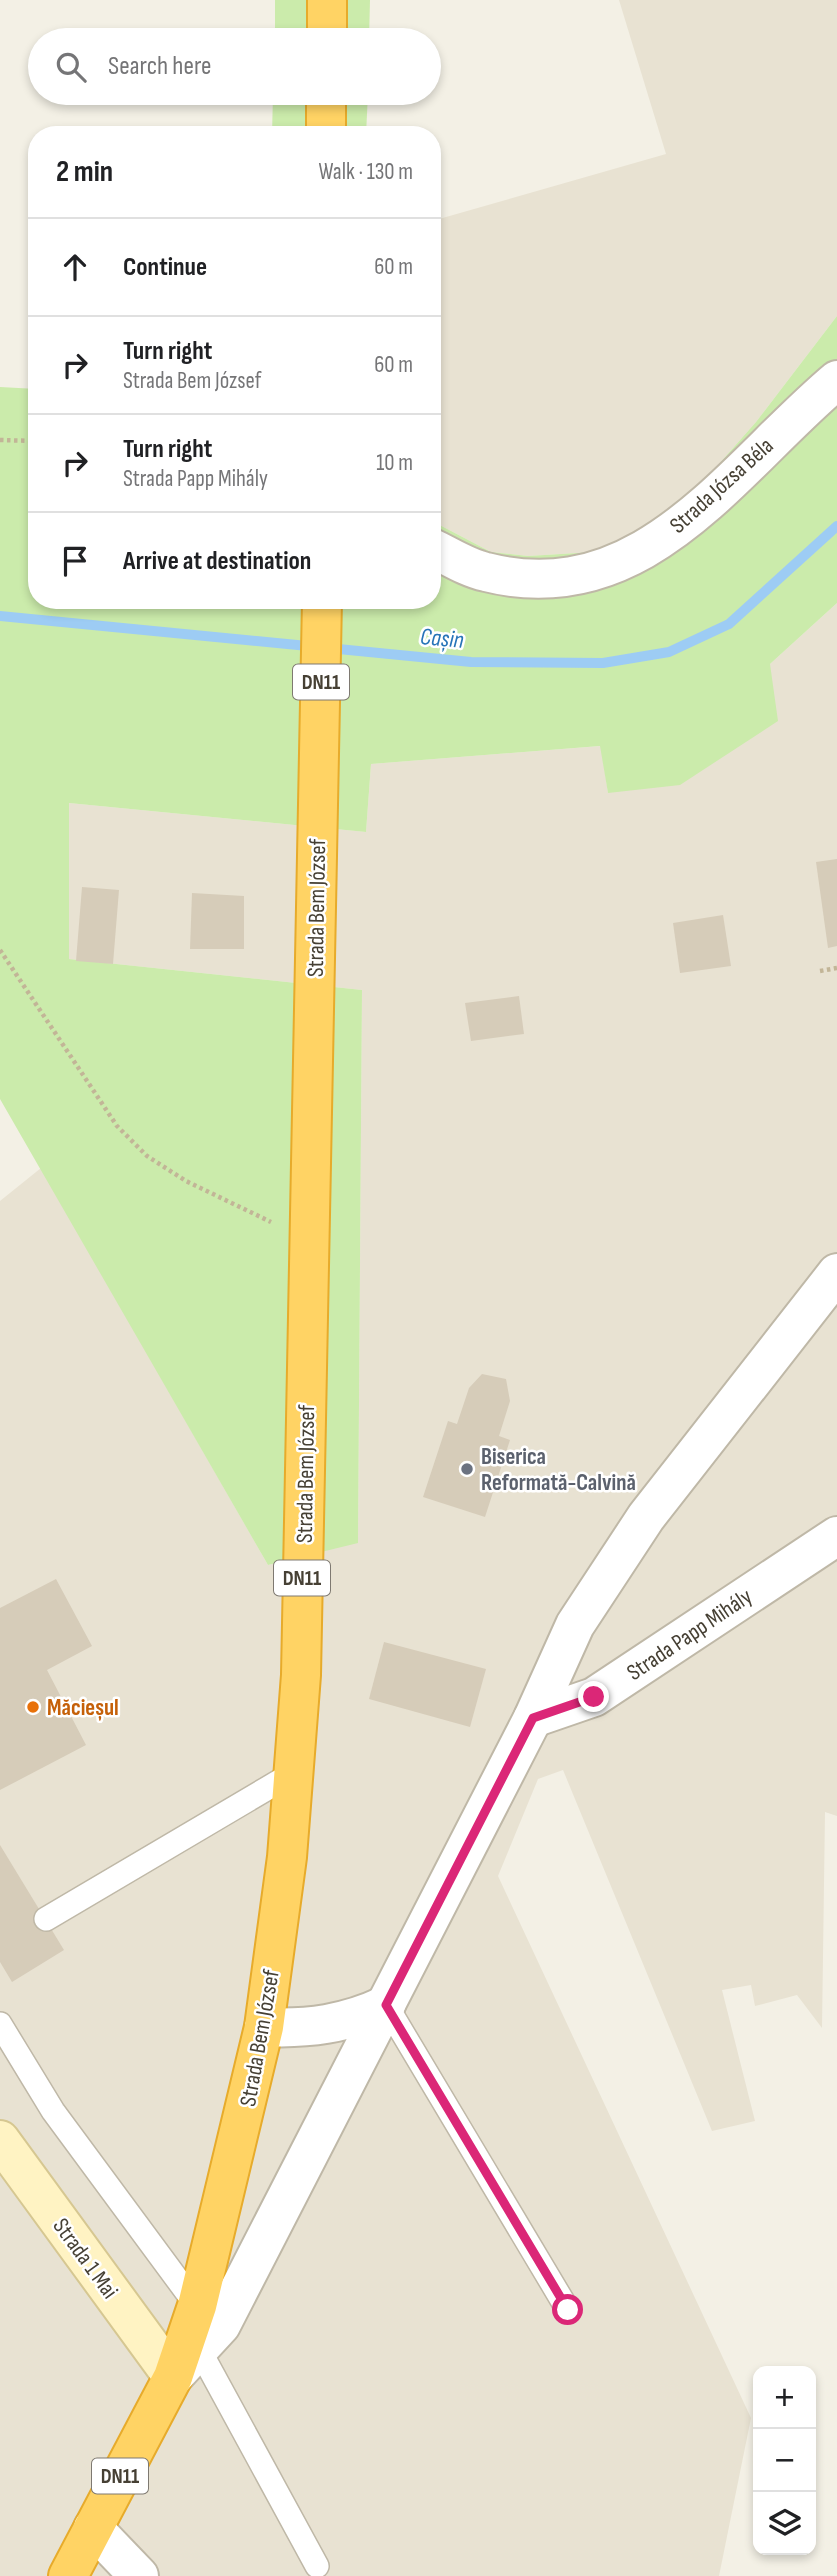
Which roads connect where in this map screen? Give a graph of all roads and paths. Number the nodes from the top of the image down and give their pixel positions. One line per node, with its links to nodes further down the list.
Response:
1 (327, 0): 2 (highway)
2 (327, 28)
3 (326, 105): 4 (highway)
4 (326, 126)
5 (837, 380): 8 (street, Strada Józsa Béla)
6 (0, 440): 7 (path)
7 (28, 441)
8 (441, 552)
9 (322, 609): 13 (highway, Strada Bem József / DN11)
10 (0, 950): 13 (path)
11 (837, 968): 12 (path)
12 (820, 971)
13 (309, 1240): 17 (highway, Strada Bem József / DN11)
14 (837, 1273): 16 (street, Strada Bem József)
15 (837, 1536): 16 (street, Strada Papp Mihály)
16 (533, 1718): 19 (street, Strada Bem József)
17 (295, 1772): 18 (lane); 21 (highway, Strada Bem József / DN11)
18 (46, 1919)
19 (386, 2005): 21 (street); 24 (lane); 25 (street, Strada Bem József)
20 (0, 2024): 23 (lane)
21 (264, 2027): 23 (highway, Strada Bem József / DN11)
22 (0, 2140): 25 (street, Strada 1 Mai)
23 (197, 2306): 25 (highway, Strada Bem József / DN11)
24 (568, 2310)
25 (186, 2364): 26 (highway, Strada Bem József / DN11); 27 (lane)
26 (93, 2528): 28 (highway, Strada Bem József / DN11); 29 (street)
27 (317, 2566)
28 (68, 2576)
29 (139, 2576)

